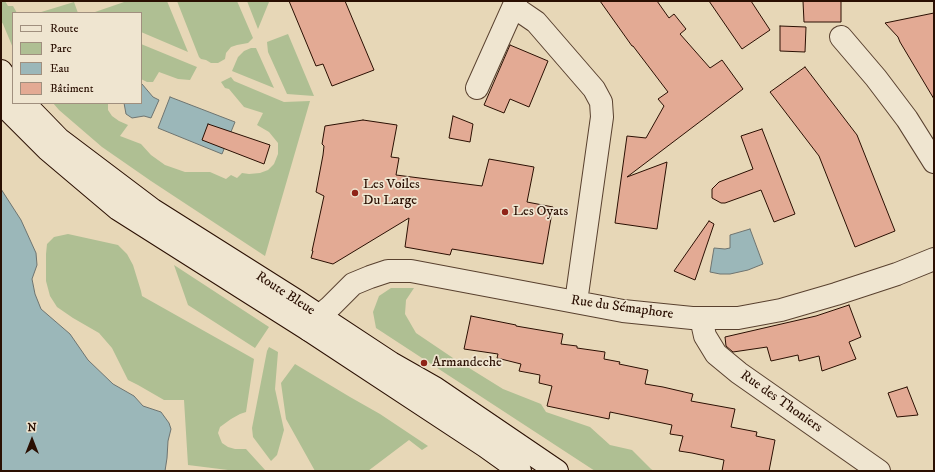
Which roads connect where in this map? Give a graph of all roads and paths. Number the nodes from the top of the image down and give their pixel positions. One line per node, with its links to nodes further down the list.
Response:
1 (515, 4): 5 (street); 10 (street)
2 (841, 37): 8 (street)
3 (1, 71): 4 (street)
4 (12, 87)
5 (477, 88)
6 (1, 100): 12 (street, Route Bleue)
7 (25, 104): 12 (street, Route Bleue)
8 (934, 162)
9 (934, 259): 11 (street, Rue du Sémaphore)
10 (576, 302): 11 (street, Rue du Sémaphore); 12 (street, Rue du Sémaphore)
11 (701, 318): 15 (street, Rue des Thoniers)
12 (314, 323): 13 (street, Route Bleue); 14 (street, Route Bleue)
13 (520, 471)
14 (557, 471)
15 (879, 471)

